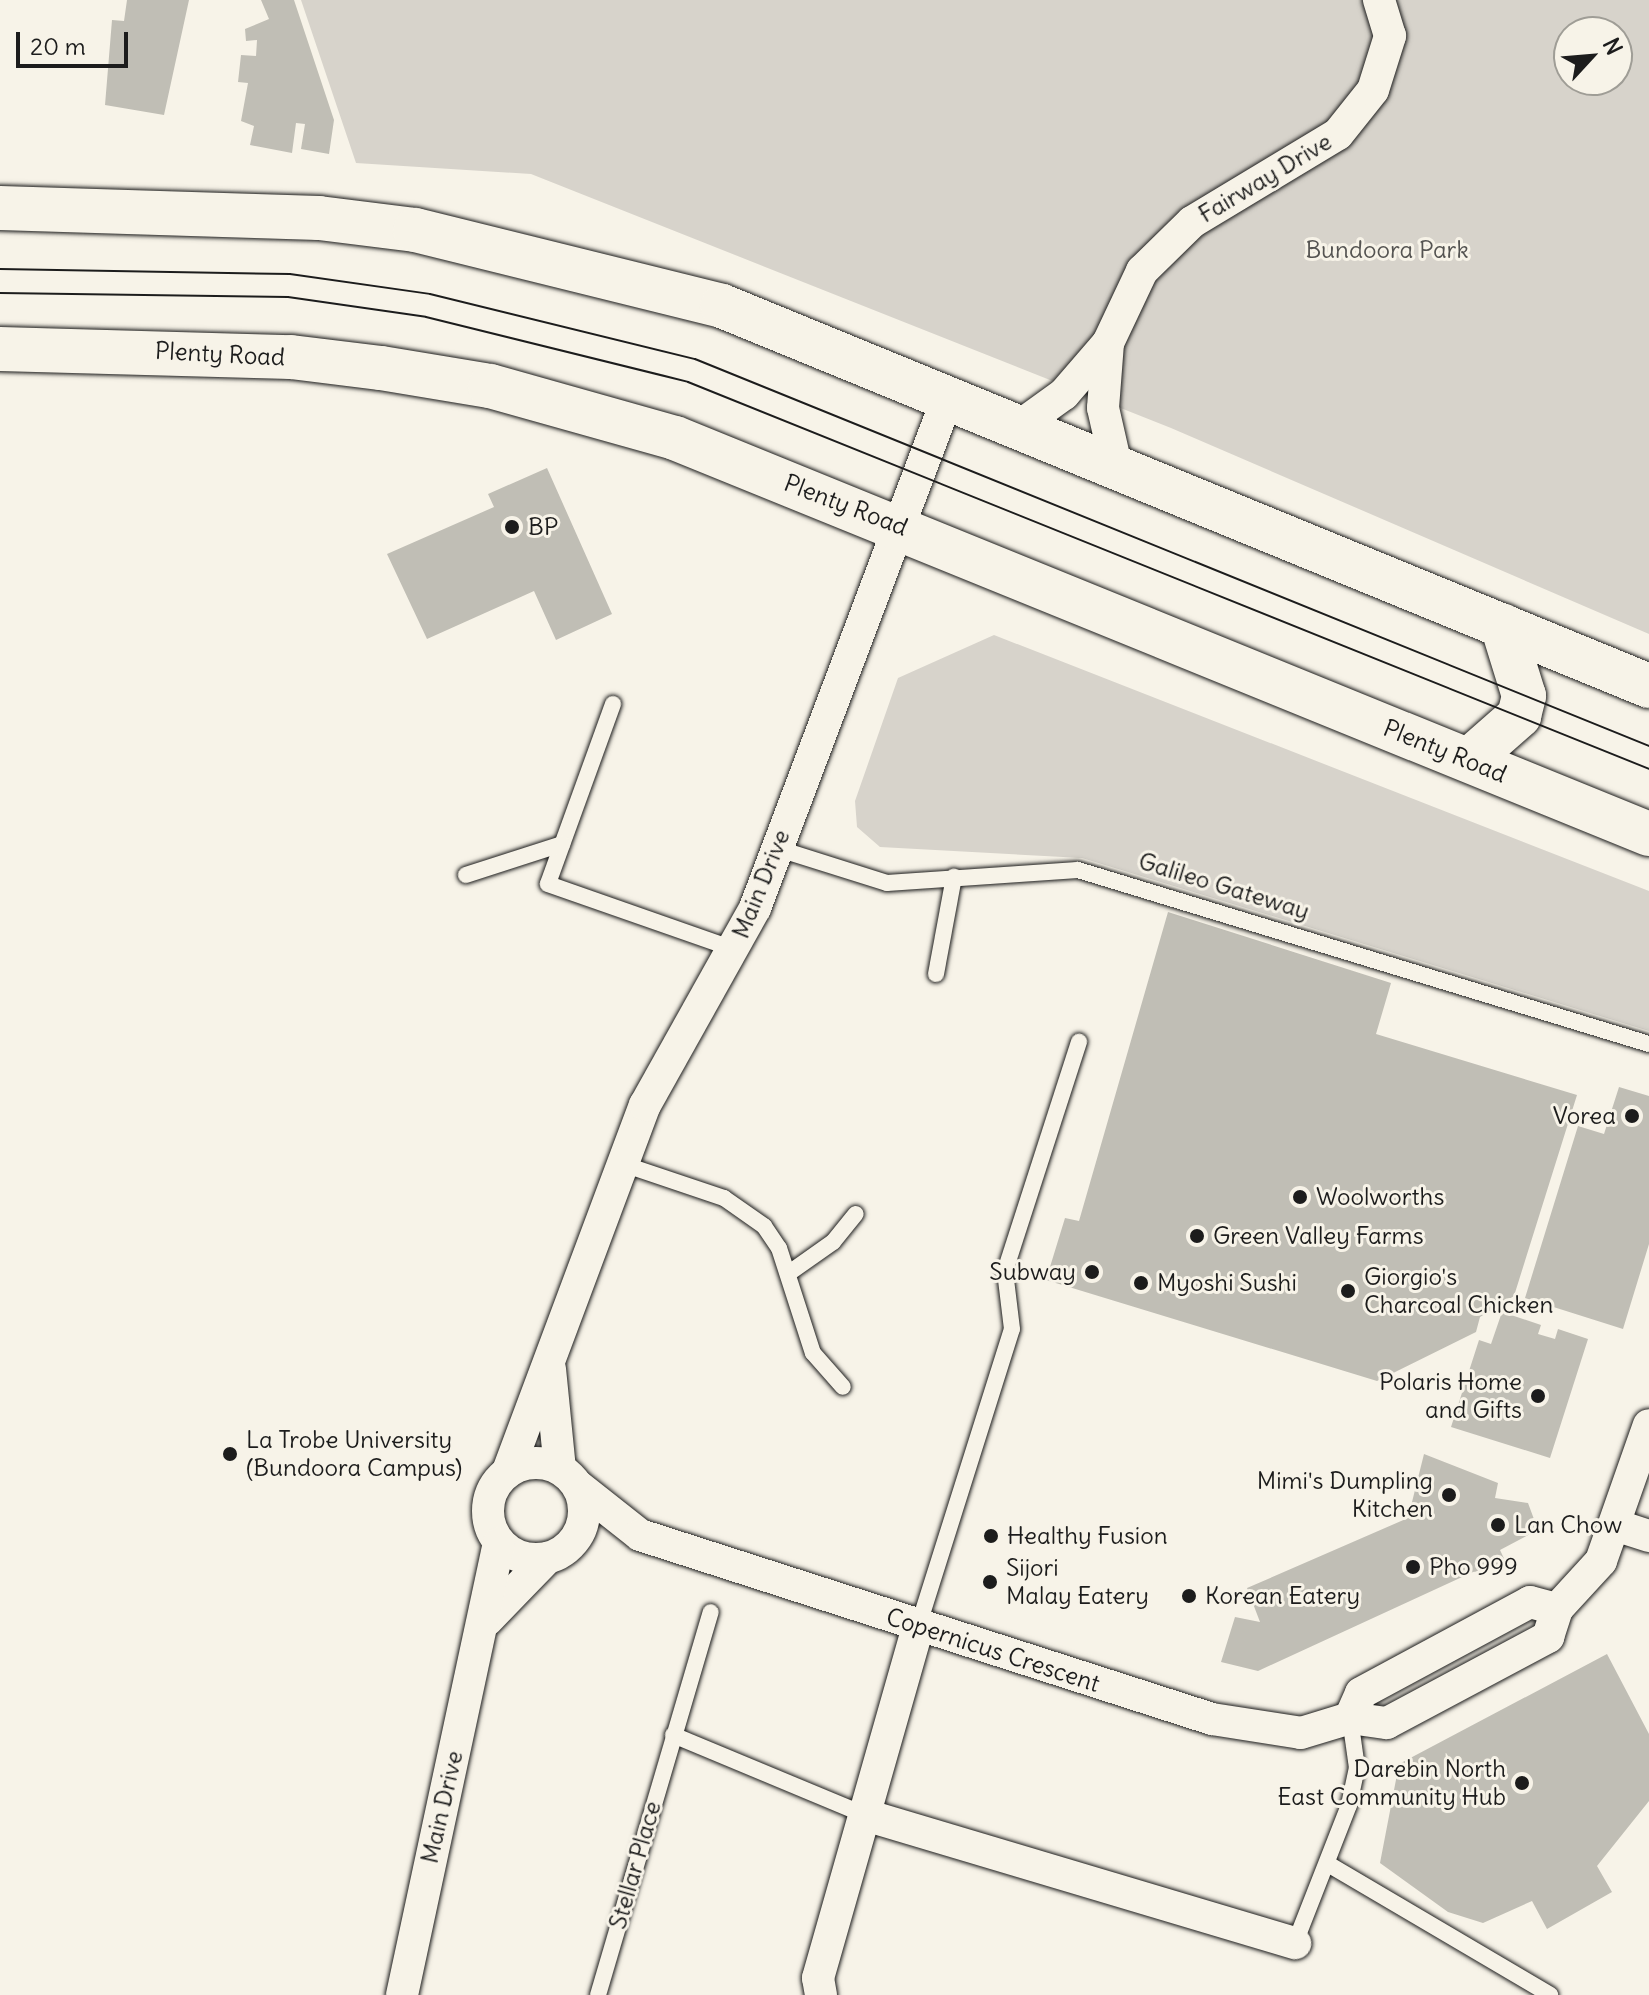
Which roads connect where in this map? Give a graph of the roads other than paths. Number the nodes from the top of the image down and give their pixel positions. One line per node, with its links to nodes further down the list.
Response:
1 (1379, 0): 3 (street, Fairway Drive)
2 (0, 208): 5 (highway)
3 (1108, 343): 6 (street, Fairway Drive); 7 (street, Fairway Drive)
4 (0, 349): 8 (highway, Plenty Road)
5 (949, 394): 6 (highway); 8 (street, Main Drive)
6 (1021, 425): 7 (highway)
7 (1116, 465): 9 (highway)
8 (896, 524): 12 (highway, Plenty Road); 15 (street, Main Drive)
9 (1502, 625): 10 (highway); 12 (highway)
10 (1649, 686)
11 (613, 704): 14 (lane)
12 (1469, 760): 13 (highway, Plenty Road)
13 (1649, 834)
14 (562, 844): 16 (lane); 18 (lane)
15 (776, 848): 17 (lane, Galileo Gateway); 18 (street, Main Drive)
16 (466, 875)
17 (954, 877): 19 (lane); 21 (lane, Galileo Gateway)
18 (734, 949): 22 (street, Main Drive)
19 (936, 974)
20 (1079, 1042): 37 (lane)
21 (1649, 1044)
22 (620, 1163): 24 (lane); 25 (street, Main Drive)
23 (856, 1214): 24 (lane)
24 (789, 1273): 26 (lane)
25 (549, 1362): 28 (street, Main Drive); 29 (street, Main Drive)
26 (843, 1387)
27 (1649, 1425): 30 (street)
28 (508, 1471): 29 (street); 33 (street)
29 (569, 1478): 31 (street, Copernicus Crescent); 34 (street)
30 (1615, 1525): 32 (street); 38 (street)
31 (640, 1535): 34 (street, Copernicus Crescent); 37 (street, Copernicus Crescent)
32 (1649, 1536)
33 (499, 1543): 34 (street); 36 (street, Main Drive)
34 (560, 1550): 36 (street)
35 (711, 1612): 39 (lane, Stellar Place)
36 (487, 1620): 43 (street, Main Drive)
37 (918, 1627): 38 (street, Copernicus Crescent); 40 (street)
38 (1350, 1718): 41 (lane)
39 (673, 1735): 40 (lane); 44 (lane, Stellar Place)
40 (865, 1815): 42 (street); 45 (street)
41 (1328, 1864): 42 (lane); 46 (lane)
42 (1295, 1943)
43 (402, 1995)
44 (598, 1995)
45 (821, 1995)
46 (1550, 1995)

